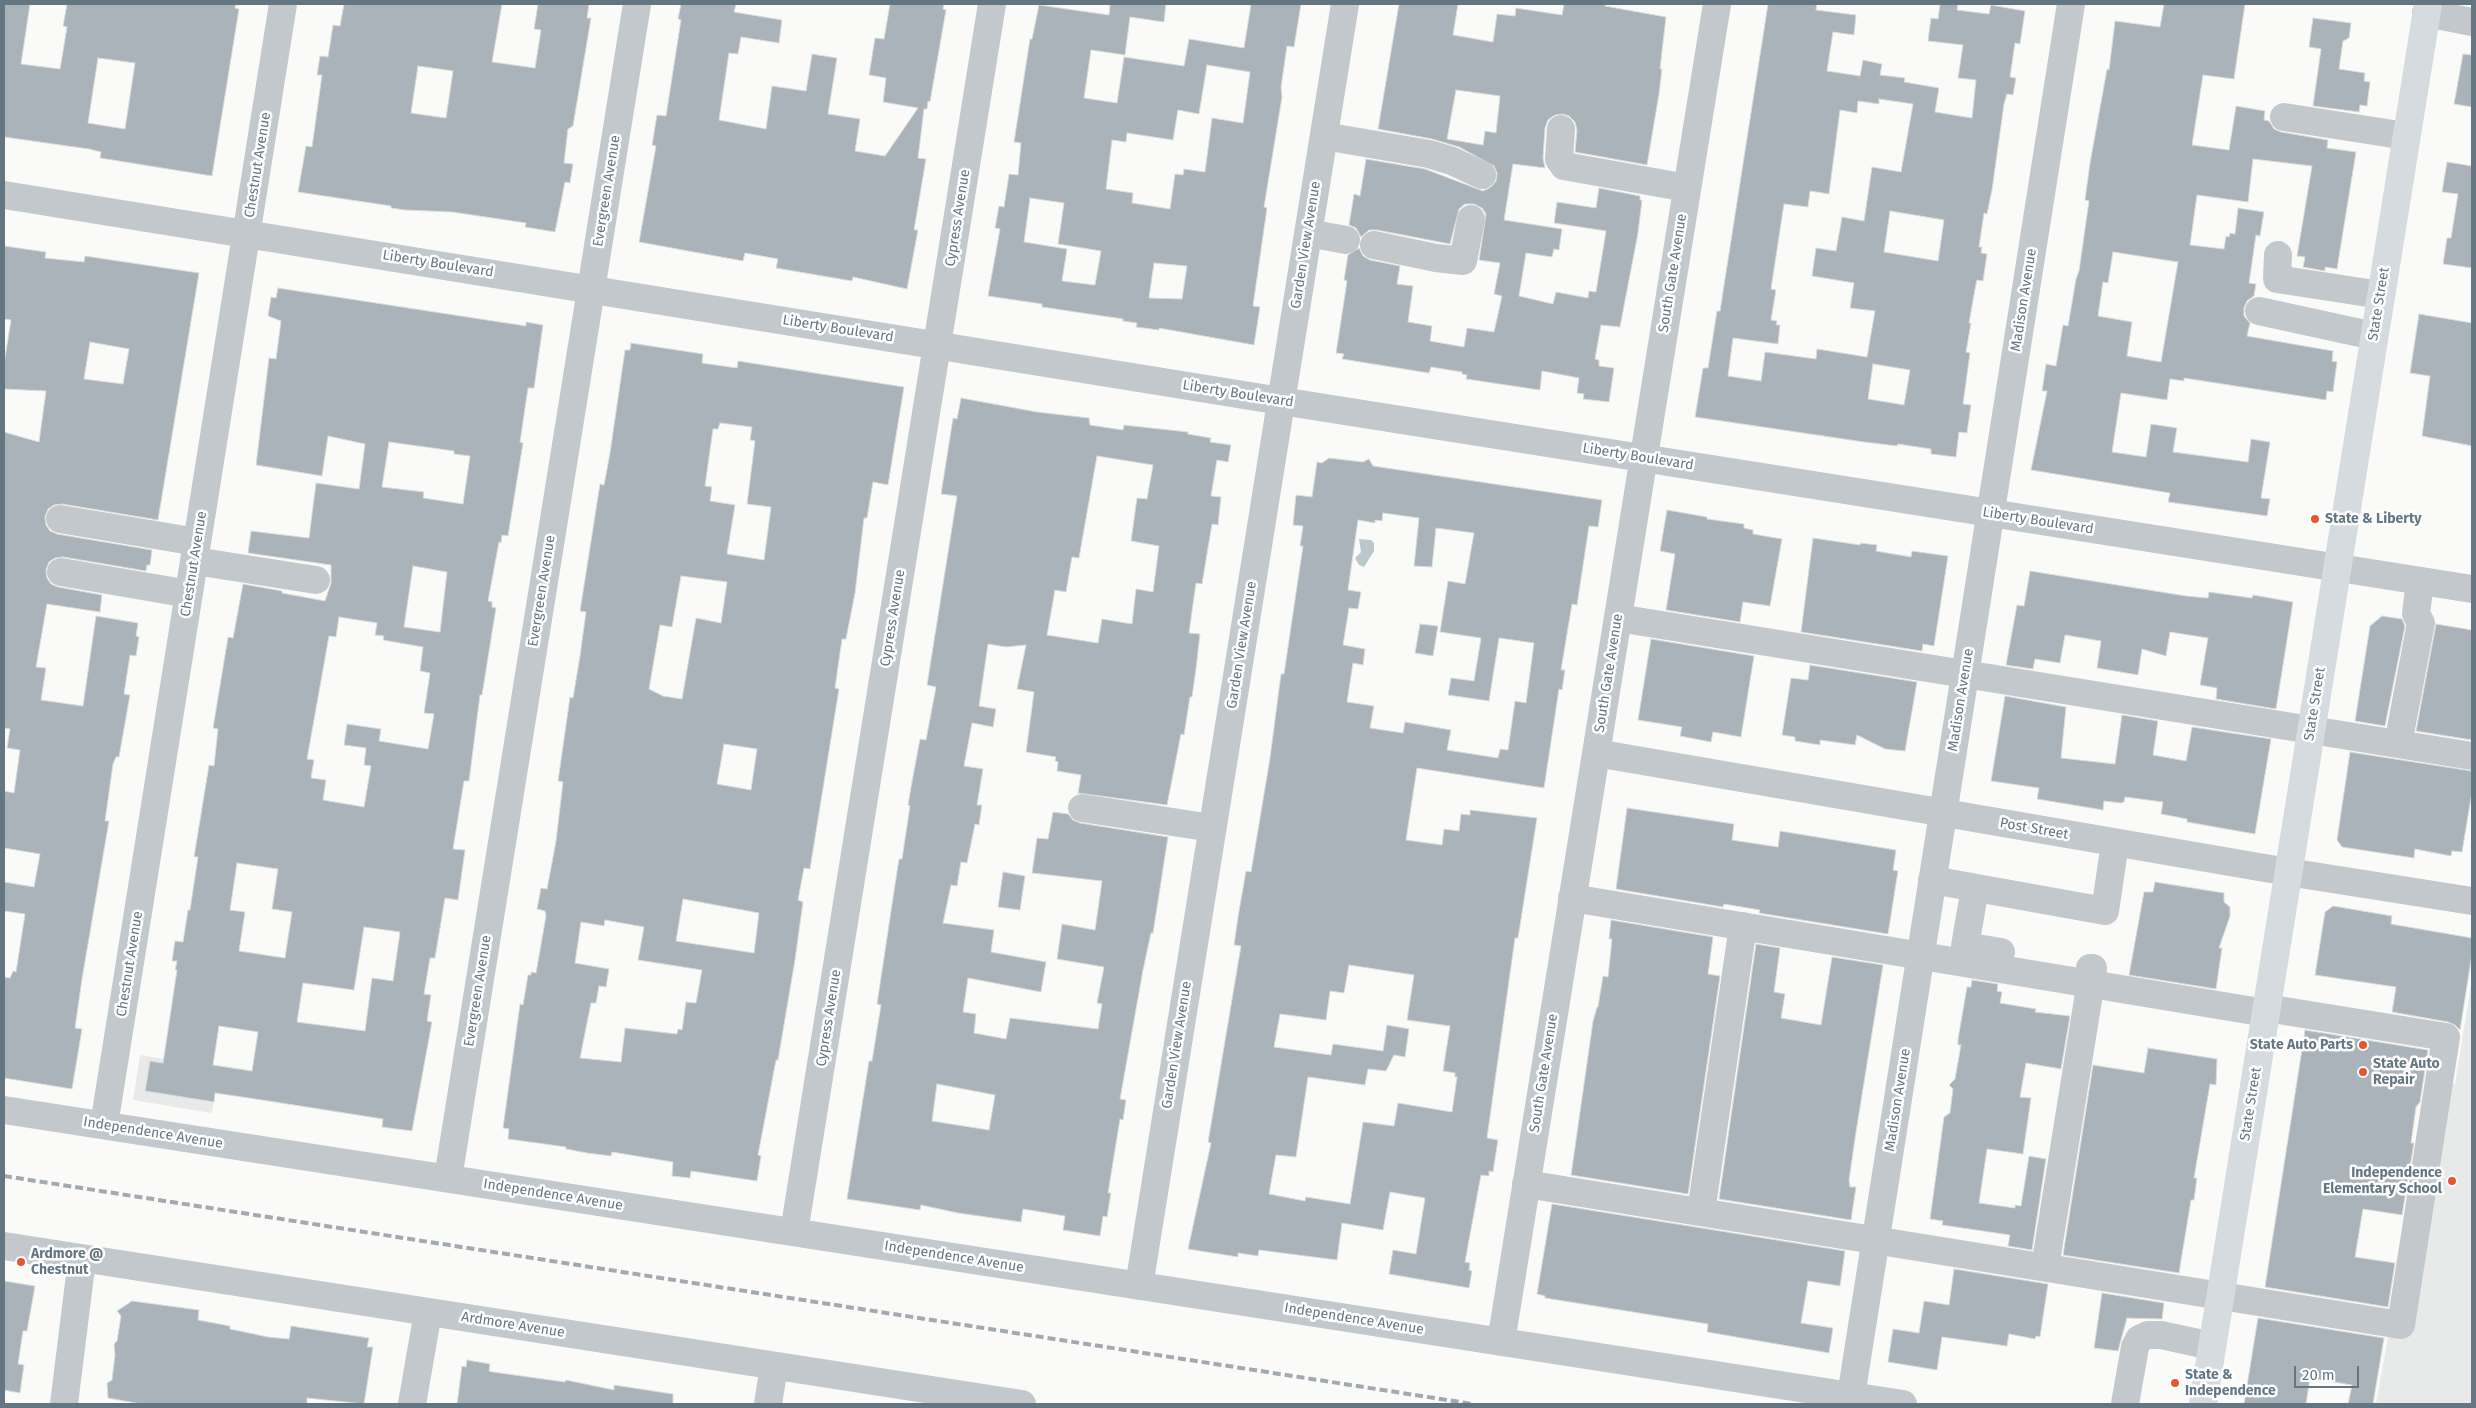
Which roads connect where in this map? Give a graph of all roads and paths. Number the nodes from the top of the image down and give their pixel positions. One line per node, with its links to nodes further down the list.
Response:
1 (283, 4): 18 (street, Chestnut Avenue)
2 (637, 4): 22 (street, Evergreen Avenue)
3 (992, 4): 26 (street, Cypress Avenue)
4 (1345, 4): 11 (street, Garden View Avenue)
5 (1717, 4): 14 (street, South Gate Avenue)
6 (2071, 4): 29 (street, Madison Avenue)
7 (2427, 9): 8 (street); 12 (main road, State Street)
8 (2472, 22)
9 (2284, 117): 12 (street)
10 (1561, 129): 14 (street)
11 (1324, 136): 13 (street); 17 (street, Garden View Avenue)
12 (2406, 136): 23 (main road, State Street)
13 (1482, 175)
14 (1687, 188): 28 (street, South Gate Avenue)
15 (4, 195): 18 (street, Liberty Boulevard)
16 (1471, 219): 20 (street)
17 (1308, 233): 19 (street); 27 (street, Garden View Avenue)
18 (247, 234): 22 (street, Liberty Boulevard); 31 (street, Chestnut Avenue)
19 (1346, 240)
20 (1374, 245)
21 (2278, 255): 23 (street)
22 (591, 289): 26 (street, Liberty Boulevard); 59 (street, Evergreen Avenue)
23 (2381, 295): 25 (main road, State Street)
24 (2260, 311): 25 (street)
25 (2374, 336): 32 (main road, State Street)
26 (937, 345): 27 (street, Liberty Boulevard); 62 (street, Cypress Avenue)
27 (1281, 401): 28 (street, Liberty Boulevard); 46 (street, Garden View Avenue)
28 (1643, 458): 29 (street, Liberty Boulevard); 38 (street, South Gate Avenue)
29 (1990, 514): 32 (street, Liberty Boulevard); 39 (street, Madison Avenue)
30 (60, 519): 31 (street)
31 (196, 552): 34 (street); 37 (street, Chestnut Avenue)
32 (2337, 568): 35 (street, Liberty Boulevard); 40 (main road, State Street)
33 (61, 572): 37 (street)
34 (316, 580)
35 (2420, 581): 36 (street, Liberty Boulevard); 41 (street)
36 (2472, 590)
37 (189, 594): 58 (street, Chestnut Avenue)
38 (1618, 618): 39 (street); 42 (street, South Gate Avenue)
39 (1965, 674): 40 (street); 45 (street, Madison Avenue)
40 (2311, 730): 41 (street); 48 (main road, State Street)
41 (2398, 744): 43 (street)
42 (1596, 753): 45 (street, Post Street); 51 (street, South Gate Avenue)
43 (2472, 756)
44 (1082, 808): 46 (street)
45 (1943, 813): 47 (street, Post Street); 49 (street, Madison Avenue)
46 (1212, 828): 67 (street, Garden View Avenue)
47 (2115, 843): 48 (street, Post Street); 50 (street)
48 (2288, 872): 52 (street, Post Street); 56 (main road, State Street)
49 (1932, 880): 50 (street); 54 (street, Madison Avenue)
50 (1975, 888): 55 (street)
51 (1572, 898): 53 (street); 60 (street, South Gate Avenue)
52 (2472, 901)
53 (1743, 926): 54 (street); 61 (street)
54 (1920, 956): 55 (street); 63 (street, Madison Avenue)
55 (2090, 984): 56 (street); 66 (street)
56 (2266, 1010): 68 (main road, State Street); 68 (street)
57 (4, 1110): 58 (street, Independence Avenue)
58 (104, 1125): 59 (street, Independence Avenue)
59 (448, 1178): 62 (street, Independence Avenue)
60 (1526, 1184): 61 (street); 70 (street, South Gate Avenue)
61 (1701, 1212): 63 (street)
62 (794, 1232): 67 (street, Independence Avenue)
63 (1875, 1240): 66 (street); 73 (street, Madison Avenue)
64 (4, 1246): 65 (street, Ardmore Avenue)
65 (82, 1259): 69 (street, Ardmore Avenue); 74 (street)
66 (2044, 1267): 68 (street)
67 (1138, 1286): 70 (street, Independence Avenue)
68 (2220, 1295): 71 (main road, State Street)
69 (428, 1312): 72 (street, Ardmore Avenue); 75 (street)
70 (1501, 1342): 73 (street, Independence Avenue)
71 (2212, 1346): 79 (street); 80 (main road, State Street)
72 (774, 1366): 76 (street); 77 (street, Ardmore Avenue)
73 (1851, 1396): 78 (street, Independence Avenue)
74 (64, 1404)
75 (412, 1404)
76 (768, 1404)
77 (1022, 1404)
78 (1903, 1404)
79 (2125, 1404)
80 (2203, 1404)

